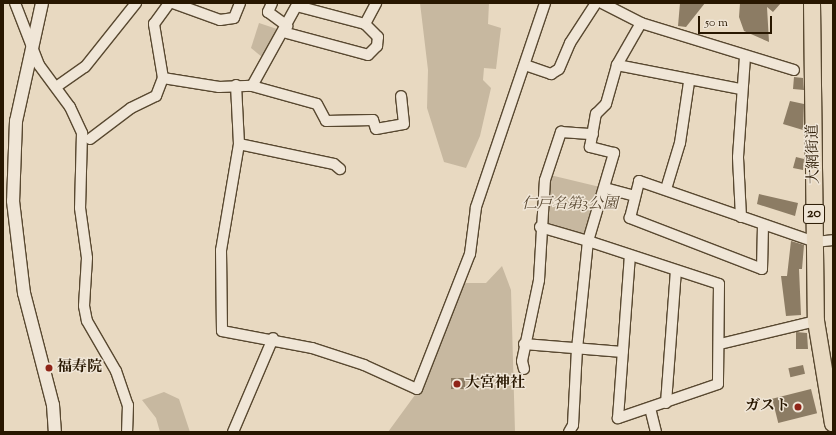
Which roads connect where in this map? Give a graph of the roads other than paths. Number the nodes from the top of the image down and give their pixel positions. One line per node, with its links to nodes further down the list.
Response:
1 (15, 3): 17 (street)
2 (42, 3): 17 (street)
3 (136, 3): 26 (street)
4 (169, 3): 22 (street)
5 (173, 3): 6 (street)
6 (240, 3)
7 (272, 3): 16 (street)
8 (376, 3): 15 (street)
9 (545, 3): 19 (street)
10 (596, 3): 19 (street)
11 (602, 3): 14 (street)
12 (812, 3): 41 (main road, 大網街道 / 20)
13 (298, 4): 15 (street); 16 (street)
14 (641, 23): 18 (street); 20 (street)
15 (365, 24): 16 (street)
16 (285, 29): 25 (street)
17 (32, 49): 26 (street); 54 (street)
18 (744, 56): 21 (street); 27 (street)
19 (525, 65): 45 (street)
20 (617, 65): 23 (street); 29 (street)
21 (794, 70)
22 (163, 78): 24 (street); 30 (street)
23 (689, 82): 27 (street); 34 (street)
24 (236, 85): 25 (street); 31 (street)
25 (252, 86): 28 (street)
26 (56, 87): 55 (street)
27 (740, 89): 36 (street)
28 (401, 96)
29 (593, 134): 33 (street); 38 (street)
30 (90, 140)
31 (239, 144): 32 (street); 45 (street)
32 (340, 169)
33 (605, 188): 35 (street); 40 (street)
34 (666, 189): 35 (street); 36 (street)
35 (635, 196): 37 (street)
36 (741, 217): 37 (street)
37 (763, 225): 41 (street)
38 (540, 227): 40 (street); 46 (street)
39 (833, 240): 41 (street)
40 (588, 241): 42 (street); 48 (street)
41 (815, 242): 44 (main road, 大網街道 / 20)
42 (630, 255): 43 (street); 49 (street)
43 (676, 271): 47 (street); 51 (street)
44 (816, 321): 47 (street); 53 (main road, 大網街道 / 20)
45 (273, 338): 56 (street)
46 (524, 344): 48 (street); 50 (street)
47 (720, 344): 51 (street)
48 (576, 349): 49 (street); 57 (street)
49 (623, 352): 52 (street)
50 (524, 369)
51 (666, 403): 52 (street)
52 (650, 408): 58 (street)
53 (833, 424)
54 (55, 432)
55 (127, 432)
56 (233, 432)
57 (569, 432)
58 (656, 432)

